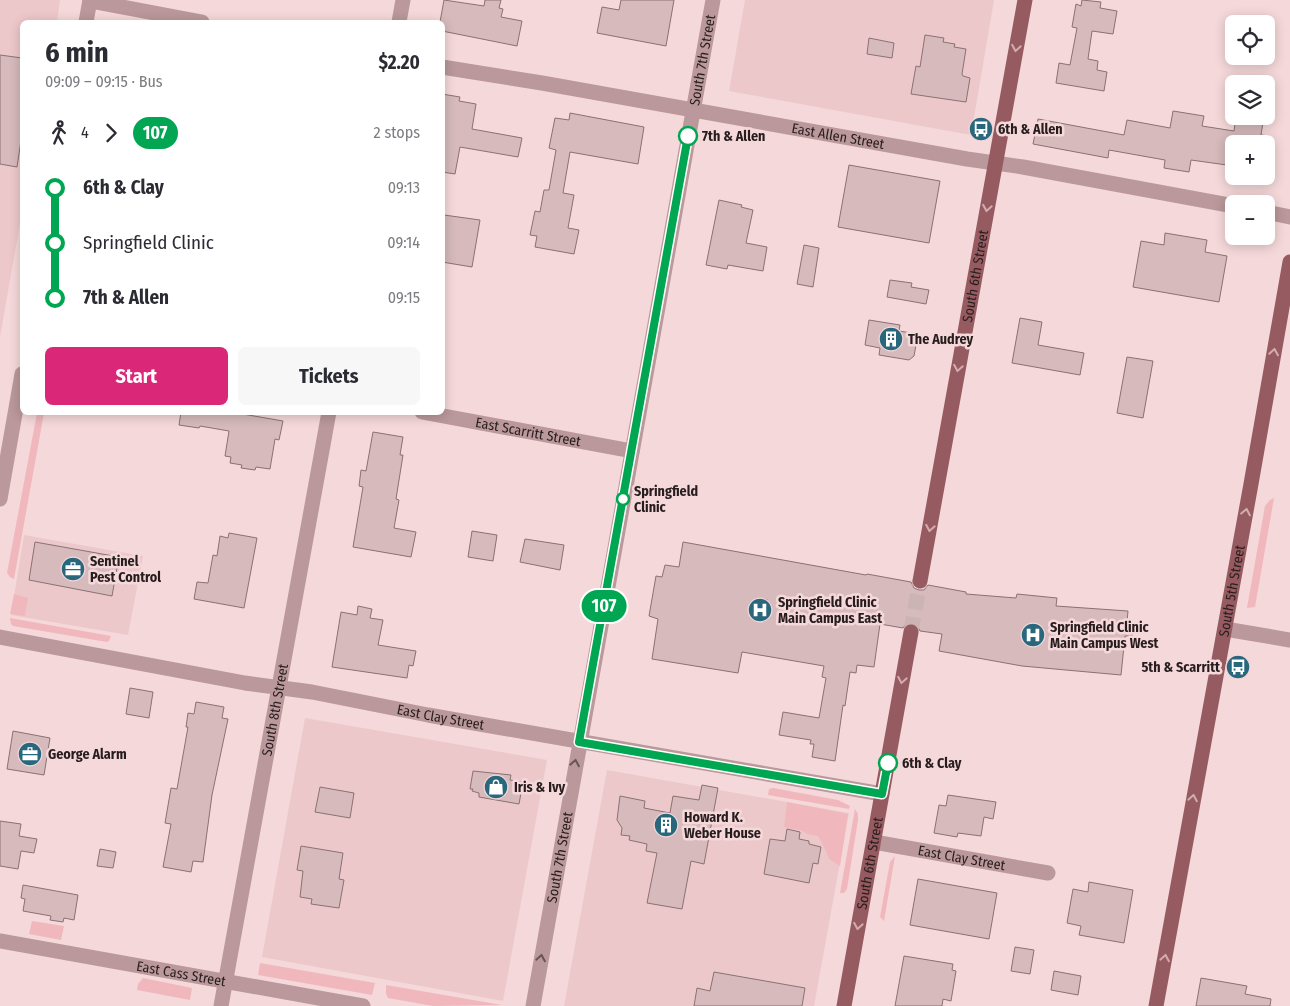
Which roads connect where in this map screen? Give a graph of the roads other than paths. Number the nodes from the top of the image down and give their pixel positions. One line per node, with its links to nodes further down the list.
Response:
1 (403, 0): 7 (street)
2 (713, 0): 9 (street, South 7th Street)
3 (1025, 0): 10 (main road, South 6th Street, one-way to 10)
4 (90, 1): 5 (street); 6 (street)
5 (86, 20)
6 (191, 20)
7 (398, 20)
8 (445, 68): 9 (street, East Allen Street)
9 (693, 110): 10 (street, East Allen Street); 18 (street, South 7th Street)
10 (995, 163): 11 (street, East Allen Street); 20 (main road, South 6th Street, one-way to 20)
11 (1225, 204)
12 (1275, 214): 13 (street)
13 (1290, 216)
14 (1290, 262): 21 (main road, South 5th Street, one-way to 14)
15 (20, 385): 19 (street)
16 (327, 415): 25 (street, South 8th Street)
17 (438, 415): 18 (street, East Scarritt Street)
18 (632, 451): 26 (street, South 7th Street)
19 (0, 499)
20 (920, 581)
21 (1225, 629): 24 (street); 36 (main road, South 5th Street, one-way to 21)
22 (911, 632): 27 (main road, South 6th Street, one-way to 27)
23 (0, 637): 25 (street, East Clay Street)
24 (1290, 640)
25 (278, 687): 26 (street, East Clay Street); 31 (street, South 8th Street)
26 (579, 742): 27 (street, East Clay Street); 34 (street, South 7th Street, one-way to 26)
27 (882, 794): 28 (main road, South 6th Street)
28 (874, 842): 29 (street, East Clay Street); 35 (main road, South 6th Street, one-way to 35)
29 (1048, 873)
30 (0, 942): 31 (street, East Cass Street)
31 (225, 982): 32 (street, South 8th Street); 33 (street, East Cass Street)
32 (221, 1006)
33 (363, 1006)
34 (533, 1006)
35 (844, 1006)
36 (1156, 1006)

